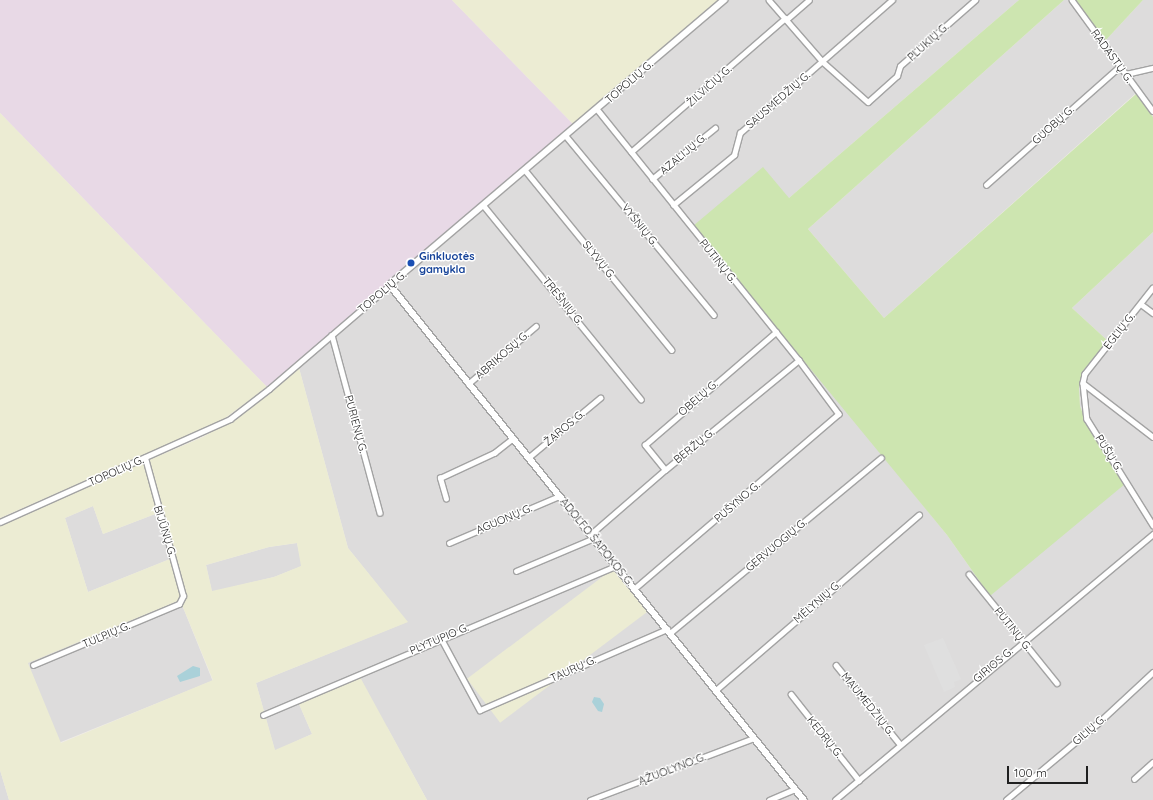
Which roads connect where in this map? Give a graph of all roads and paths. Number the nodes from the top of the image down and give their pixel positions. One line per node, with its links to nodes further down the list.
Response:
1 (725, 0): 12 (street, TOPOLIŲ G.)
2 (769, 0): 7 (street)
3 (809, 0): 7 (street, ŽILVIČIŲ G.)
4 (892, 0): 8 (street, SAUSMEDŽIŲ G.)
5 (975, 0): 8 (street, PLUKIŲ G.)
6 (1072, 0): 9 (street, RADASTŲ G.)
7 (785, 19): 8 (street); 16 (street, ŽILVIČIŲ G.)
8 (824, 62): 20 (street, SAUSMEDŽIŲ G.)
9 (1120, 66): 11 (street, RADASTŲ G.); 19 (street, GUOBŲ G.)
10 (1153, 68): 11 (street)
11 (1126, 74): 13 (street, RADASTŲ G.)
12 (596, 109): 15 (street, TOPOLIŲ G.); 16 (street, PUTINŲ G.)
13 (1153, 111)
14 (715, 128): 18 (street, AZALIJŲ G.)
15 (566, 136): 17 (street, TOPOLIŲ G.); 26 (street, VYŠNIŲ G.)
16 (631, 152): 18 (street, PUTINŲ G.)
17 (525, 170): 21 (street, TOPOLIŲ G.); 30 (street, SLYVŲ G.)
18 (652, 180): 20 (street, PUTINŲ G.)
19 (986, 185)
20 (673, 205): 28 (street, PUTINŲ G.)
21 (484, 206): 22 (street, TOPOLIŲ G.); 36 (street, TREŠNIŲ G.)
22 (390, 285): 29 (street, TOPOLIŲ G.); 34 (street, ADOLFO ŠAPOKOS G.)
23 (1153, 288): 24 (street, EGLIŲ G.)
24 (1141, 304): 25 (street); 32 (street, EGLIŲ G.)
25 (1153, 313)
26 (714, 315)
27 (536, 326): 34 (street, ABRIKOSŲ G.)
28 (776, 332): 31 (street, PUTINŲ G.); 43 (street, OBELŲ G.)
29 (332, 336): 40 (street, TOPOLIŲ G.); 46 (street, PURIENŲ G.)
30 (672, 350)
31 (799, 360): 37 (street, PUTINŲ G.); 43 (street, BERŽŲ G.)
32 (1086, 374): 33 (street, PUŠŲ G.)
33 (1083, 383): 38 (street); 49 (street, PUŠŲ G.)
34 (468, 384): 39 (street, ADOLFO ŠAPOKOS G.)
35 (600, 398): 41 (street, ŽAROS G.)
36 (641, 399)
37 (839, 414): 56 (street, PUŠYNO G.)
38 (1153, 437)
39 (513, 438): 41 (street, ADOLFO ŠAPOKOS G.); 45 (street)
40 (145, 458): 48 (street, TOPOLIŲ G.); 57 (street, BIJŪNŲ G.)
41 (528, 458): 44 (street, ADOLFO ŠAPOKOS G.)
42 (881, 458): 58 (street, GERVUOGIŲ G.)
43 (665, 470): 51 (street, BERŽŲ G.)
44 (559, 496): 51 (street, ADOLFO ŠAPOKOS G.); 52 (street, AGUONŲ G.)
45 (446, 499)
46 (380, 513)
47 (919, 514): 65 (street, MĖLYNIŲ G.)
48 (0, 522)
49 (1153, 525)
50 (1153, 534): 60 (street, GIRIOS G.)
51 (593, 536): 53 (street, ADOLFO ŠAPOKOS G.); 54 (street, BERŽŲ G.)
52 (449, 543)
53 (616, 566): 56 (street, ADOLFO ŠAPOKOS G.); 59 (street, PLYTUPIO G.)
54 (516, 571)
55 (969, 574): 60 (street, PUTINŲ G.)
56 (635, 589): 58 (street, ADOLFO ŠAPOKOS G.)
57 (179, 604): 61 (street, TULPIŲ G.)
58 (669, 631): 59 (street, TAURŲ G.); 65 (street, ADOLFO ŠAPOKOS G.)
59 (441, 638): 67 (street, PLYTUPIO G.)
60 (1022, 641): 64 (street, PUTINŲ G.); 69 (street, GIRIOS G.)
61 (33, 665)
62 (836, 665): 69 (street, MAUMEDŽIŲ G.)
63 (1153, 672): 78 (street, GILIŲ G.)
64 (1057, 683)
65 (716, 690): 68 (street, ADOLFO ŠAPOKOS G.)
66 (791, 694): 72 (street, KEDRŲ G.)
67 (263, 715)
68 (754, 738): 73 (street, ADOLFO ŠAPOKOS G.); 74 (street, ĄŽUOLYNO G.)
69 (900, 744): 72 (street, GIRIOS G.)
70 (1153, 762): 71 (street)
71 (1134, 779)
72 (859, 780): 77 (street, GIRIOS G.)
73 (795, 789): 75 (street); 76 (street, ADOLFO ŠAPOKOS G.)
74 (590, 800)
75 (769, 800)
76 (804, 800)
77 (836, 800)
78 (1006, 800)

